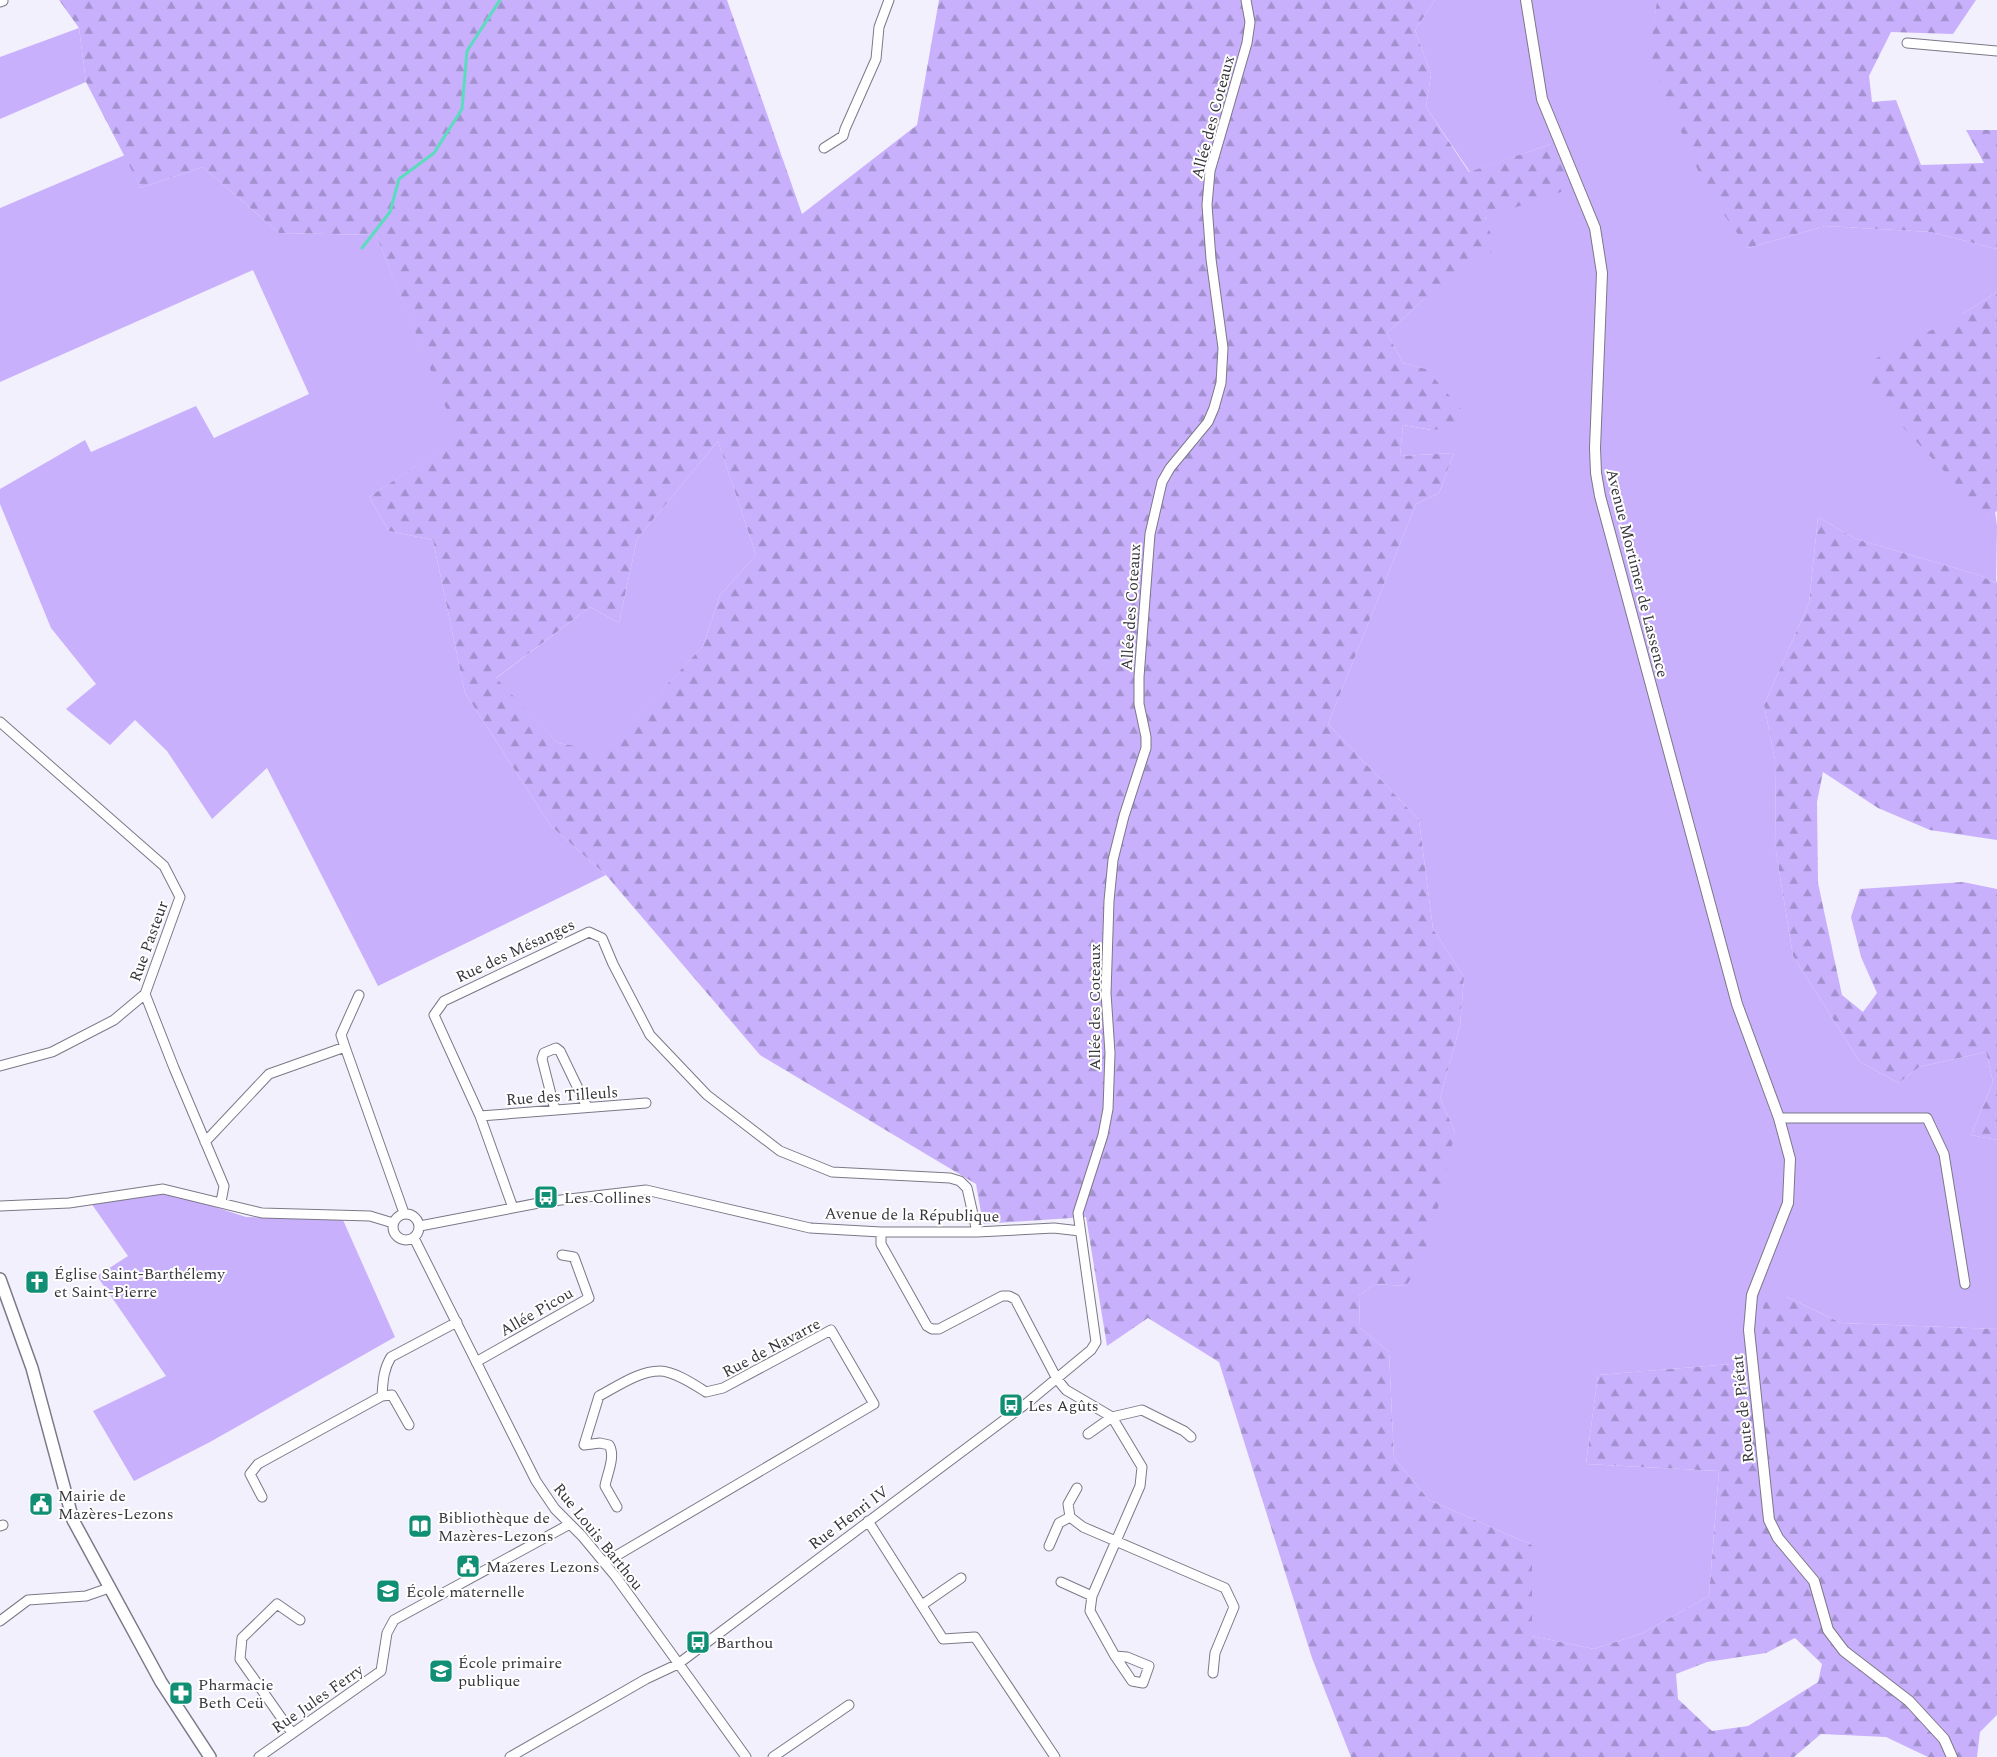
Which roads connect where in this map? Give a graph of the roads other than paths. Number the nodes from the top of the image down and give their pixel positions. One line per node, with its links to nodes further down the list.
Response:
1 (889, 0): 6 (street)
2 (1246, 0): 25 (street, Allée des Coteaux)
3 (1526, 0): 10 (street, Avenue Mortimer de Lassence)
4 (1907, 43): 5 (street)
5 (1997, 51)
6 (824, 148)
7 (0, 722): 8 (street, Rue Pasteur)
8 (146, 994): 12 (street); 18 (street, Rue Pasteur)
9 (358, 996): 11 (street)
10 (1737, 1004): 17 (street, Route de Piétat)
11 (345, 1047): 18 (street); 22 (street)
12 (0, 1066)
13 (646, 1104): 14 (street, Rue des Tilleuls)
14 (587, 1107): 15 (street, Rue des Tilleuls); 15 (street)
15 (555, 1110): 16 (street, Rue des Tilleuls)
16 (480, 1116): 21 (street, Rue des Mésanges); 27 (street, Rue des Mésanges)
17 (1779, 1118): 31 (street); 67 (street, Route de Piétat)
18 (205, 1142): 19 (street, Rue Pasteur)
19 (221, 1202): 20 (street); 23 (street)
20 (0, 1206)
21 (513, 1208): 24 (street, Avenue de la République); 26 (street, Avenue de la République)
22 (404, 1213): 23 (street); 24 (street)
23 (393, 1223): 28 (street)
24 (420, 1226): 28 (street)
25 (1080, 1231): 27 (street, Avenue de la République); 34 (street, Rue Henri IV)
26 (881, 1232): 27 (street, Avenue de la République); 34 (street)
27 (977, 1232)
28 (414, 1238): 32 (street, Rue Louis Barthou)
29 (562, 1255): 33 (street, Allée Picou)
30 (0, 1279): 51 (main road)
31 (1965, 1284)
32 (457, 1322): 33 (street, Rue Louis Barthou); 35 (street)
33 (476, 1362): 45 (street, Rue Louis Barthou)
34 (1057, 1379): 36 (street); 44 (street, Rue Henri IV)
35 (382, 1396): 37 (street); 41 (street)
36 (1112, 1417): 38 (street); 39 (street); 46 (street)
37 (410, 1425)
38 (1088, 1434)
39 (1191, 1437)
40 (1077, 1488): 43 (street)
41 (262, 1497)
42 (617, 1507): 48 (street, Rue de Navarre)
43 (1070, 1517): 46 (street); 47 (street)
44 (868, 1521): 53 (street); 57 (street, Rue Henri IV)
45 (570, 1524): 48 (street, Rue Louis Barthou); 60 (street, Rue Jules Ferry)
46 (1116, 1540): 52 (street); 58 (street)
47 (1049, 1546)
48 (604, 1563): 57 (street, Rue Louis Barthou)
49 (961, 1578): 53 (street)
50 (1060, 1582): 52 (street)
51 (109, 1588): 55 (street); 62 (main road)
52 (1092, 1596): 56 (street)
53 (922, 1605): 66 (street)
54 (300, 1620): 60 (street)
55 (0, 1621)
56 (1115, 1656)
57 (678, 1664): 63 (street, Rue Henri IV); 64 (street, Rue Louis Barthou)
58 (1212, 1673)
59 (849, 1705): 65 (street)
60 (292, 1733): 61 (street, Rue Jules Ferry)
61 (264, 1756)
62 (210, 1757)
63 (510, 1757)
64 (746, 1757)
65 (773, 1757)
66 (1055, 1757)
67 (1952, 1757)

